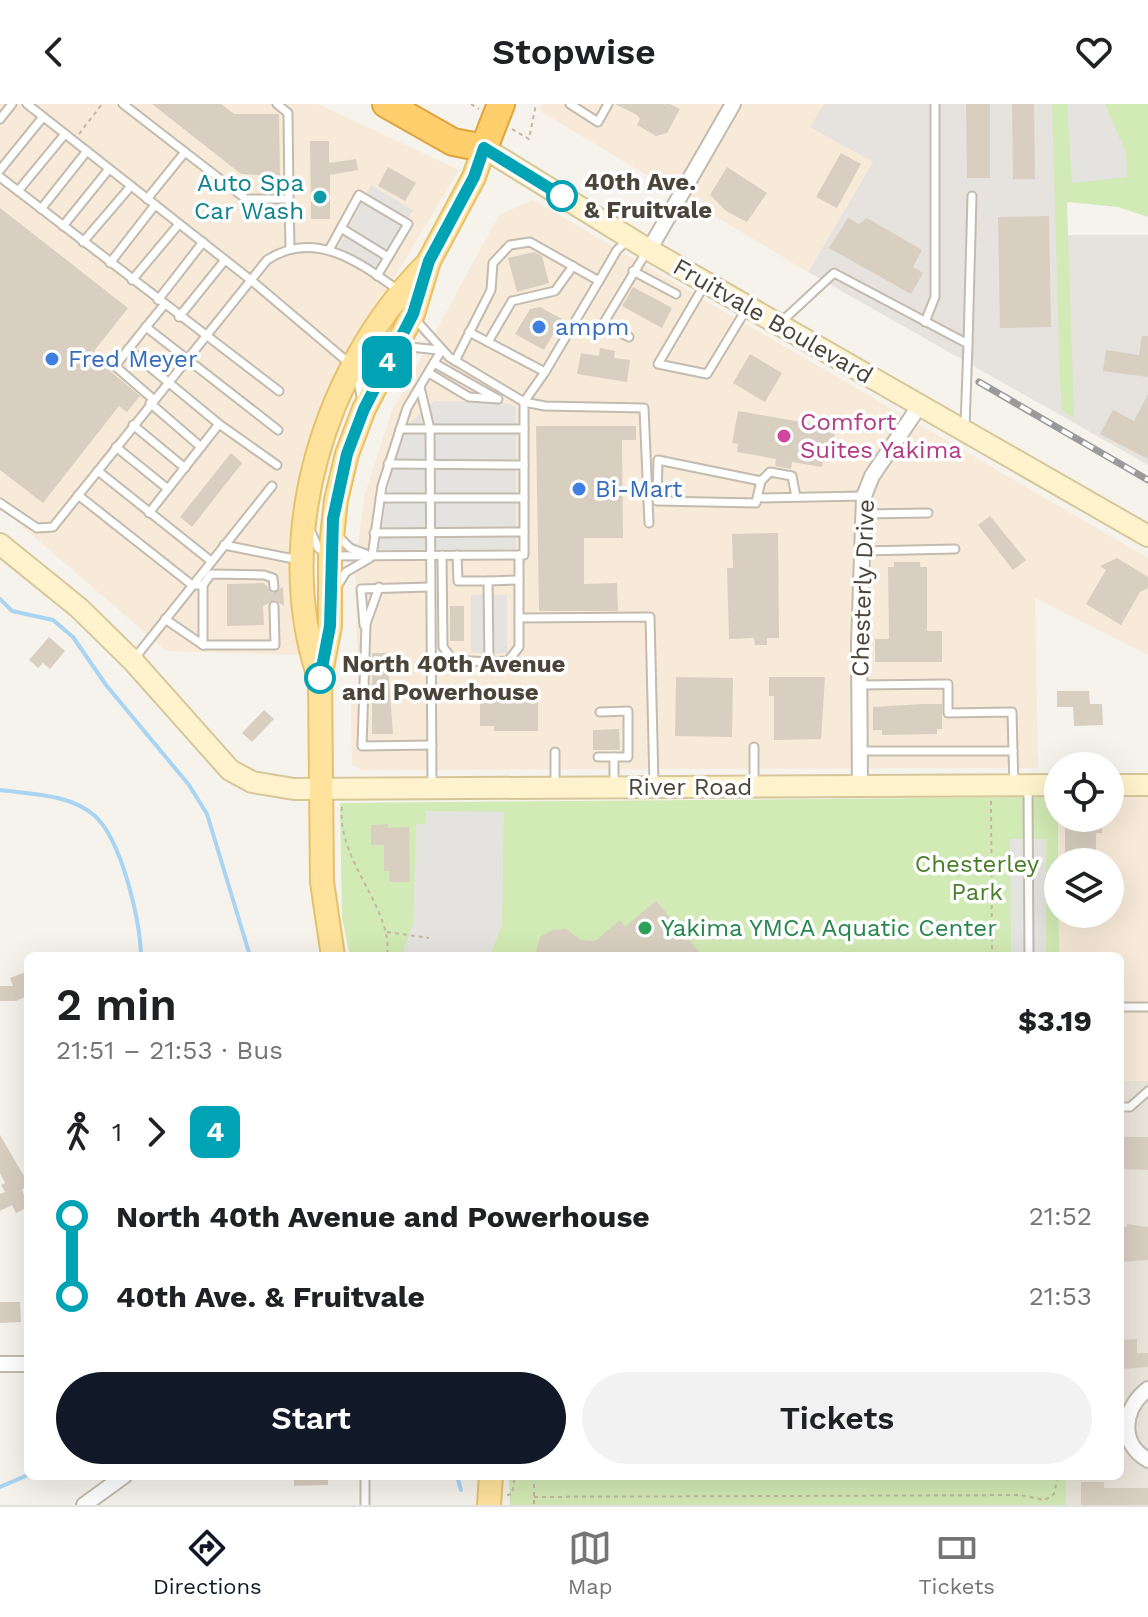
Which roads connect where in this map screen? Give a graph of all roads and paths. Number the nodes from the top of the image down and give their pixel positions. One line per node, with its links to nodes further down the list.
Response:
1 (12, 104): 15 (lane)
2 (27, 104): 14 (lane)
3 (102, 104): 18 (path)
4 (123, 104): 21 (lane)
5 (277, 104): 29 (lane)
6 (386, 104): 19 (highway)
7 (423, 104): 19 (highway)
8 (501, 104): 19 (highway)
9 (536, 104): 17 (path)
10 (570, 104): 11 (lane)
11 (608, 104)
12 (733, 104): 40 (street)
13 (935, 104): 58 (lane)
14 (43, 117): 16 (lane); 23 (lane)
15 (0, 119)
16 (65, 134): 18 (lane); 26 (lane)
17 (529, 139)
18 (73, 141): 20 (lane)
19 (484, 148): 35 (main road, Fruitvale Boulevard); 43 (main road)
20 (87, 151): 22 (lane); 31 (lane)
21 (185, 152): 28 (lane); 29 (lane)
22 (109, 169): 25 (lane); 33 (lane)
23 (0, 170)
24 (0, 177): 26 (lane)
25 (131, 186): 28 (lane); 36 (lane)
26 (18, 191): 31 (lane)
27 (972, 196): 65 (lane)
28 (147, 199): 30 (lane)
29 (289, 199): 38 (lane)
30 (155, 205): 32 (lane); 44 (lane)
31 (41, 209): 33 (lane)
32 (179, 224): 37 (lane); 48 (lane)
33 (63, 226): 36 (lane)
34 (341, 228): 39 (lane); 41 (lane); 41 (lane)
35 (630, 238): 40 (main road, Fruitvale Boulevard); 50 (lane)
36 (83, 242): 44 (lane)
37 (203, 242): 42 (lane); 54 (lane)
38 (290, 247): 39 (lane); 49 (lane)
39 (329, 250): 47 (lane)
40 (649, 250): 46 (lane); 51 (main road, Fruitvale Boulevard)
41 (388, 257): 47 (lane)
42 (225, 260): 49 (lane); 57 (lane)
43 (429, 261): 52 (main road); 56 (main road)
44 (110, 263): 48 (lane)
45 (573, 266): 50 (lane); 61 (lane); 64 (lane)
46 (633, 271): 53 (lane); 63 (lane)
47 (377, 276): 52 (lane)
48 (132, 280): 54 (lane)
49 (252, 281): 62 (lane); 72 (lane)
50 (599, 281): 73 (lane)
51 (706, 283): 55 (main road, Fruitvale Boulevard); 55 (lane)
52 (400, 291): 72 (main road)
53 (676, 294)
54 (161, 302): 57 (lane); 60 (lane)
55 (748, 307): 59 (main road, Fruitvale Boulevard)
56 (413, 314): 66 (main road); 68 (lane)
57 (179, 317): 62 (lane)
58 (925, 322): 59 (lane); 65 (lane)
59 (778, 324): 80 (main road, Fruitvale Boulevard)
60 (146, 327): 67 (lane); 69 (lane)
61 (469, 332): 64 (lane); 70 (lane)
62 (205, 337): 69 (lane); 77 (lane)
63 (629, 337)
64 (488, 342): 73 (lane)
65 (968, 344): 88 (lane)
66 (395, 346): 68 (lane); 81 (main road)
67 (128, 349): 75 (lane); 78 (lane)
68 (441, 351): 70 (lane); 71 (lane)
69 (186, 360): 75 (lane); 87 (lane)
70 (455, 361): 79 (lane)
71 (434, 363): 74 (lane); 74 (lane)
72 (353, 367): 81 (lane); 127 (main road)
73 (545, 372): 79 (lane)
74 (429, 373): 76 (lane)
75 (168, 382): 78 (lane); 82 (lane)
76 (420, 387): 84 (lane); 85 (lane)
77 (279, 391)
78 (152, 401): 83 (lane); 90 (lane)
79 (524, 402): 86 (lane); 112 (lane)
80 (920, 405): 88 (main road, Fruitvale Boulevard); 101 (street, Chesterly Drive)
81 (364, 409): 111 (main road)
82 (219, 424): 90 (lane); 93 (lane)
83 (133, 425): 89 (lane); 95 (lane)
84 (400, 429): 85 (lane); 91 (lane)
85 (430, 429): 86 (lane); 92 (lane)
86 (524, 429): 94 (lane)
87 (278, 430)
88 (965, 431): 116 (main road, Fruitvale Boulevard)
89 (116, 447): 96 (lane); 99 (lane)
90 (201, 447): 95 (lane)
91 (388, 464): 92 (lane); 103 (lane)
92 (429, 464): 94 (lane); 104 (lane)
93 (277, 465)
94 (524, 465): 105 (lane)
95 (185, 468): 99 (lane)
96 (98, 471): 100 (lane); 108 (lane)
97 (761, 481): 102 (lane); 106 (lane); 106 (lane)
98 (272, 486): 118 (lane)
99 (168, 489): 108 (lane)
100 (78, 495): 107 (lane); 131 (lane)
101 (864, 496): 102 (lane); 110 (street, Chesterly Drive)
102 (796, 497): 106 (lane)
103 (380, 498): 104 (lane); 114 (lane)
104 (429, 498): 105 (lane); 115 (lane)
105 (524, 498): 113 (lane)
106 (757, 498)
107 (0, 503)
108 (149, 513): 126 (lane)
109 (928, 513): 110 (lane)
110 (864, 514): 120 (street, Chesterly Drive)
111 (333, 519): 124 (lane); 127 (main road)
112 (649, 523)
113 (524, 532): 115 (lane); 123 (lane)
114 (374, 533): 115 (lane); 124 (lane)
115 (429, 533): 125 (lane)
116 (1148, 536)
117 (0, 544): 143 (main road, River Road)
118 (224, 545): 126 (lane); 127 (lane)
119 (955, 549): 120 (lane)
120 (862, 551): 146 (street, Chesterly Drive)
121 (442, 555): 122 (lane); 125 (lane); 144 (lane)
122 (457, 555): 123 (lane); 129 (lane)
123 (519, 555): 128 (lane)
124 (372, 556): 125 (lane); 127 (lane); 136 (lane)
125 (430, 556): 135 (lane)
126 (211, 561): 131 (lane)
127 (318, 561): 136 (main road); 137 (main road)
128 (519, 580): 129 (lane); 139 (lane)
129 (488, 581): 144 (lane)
130 (311, 583): 137 (lane)
131 (192, 585): 132 (lane); 140 (lane)
132 (203, 585): 133 (lane); 142 (lane)
133 (274, 587)
134 (379, 587): 135 (lane); 141 (lane); 141 (lane)
135 (430, 587): 148 (lane)
136 (330, 597): 145 (main road)
137 (304, 605): 145 (main road)
138 (274, 606): 142 (lane)
139 (519, 618): 144 (lane); 163 (lane)
140 (165, 619): 142 (lane); 143 (lane)
141 (365, 632): 148 (lane)
142 (203, 645)
143 (133, 661): 164 (main road, River Road)
144 (489, 662)
145 (320, 678): 164 (main road)
146 (859, 685): 150 (street, Chesterly Drive); 151 (lane)
147 (600, 712): 154 (lane)
148 (432, 745): 165 (lane)
149 (754, 747): 159 (lane)
150 (860, 751): 151 (lane); 160 (street, Chesterly Drive)
151 (1013, 751): 158 (lane)
152 (555, 752): 161 (lane)
153 (598, 757): 154 (lane)
154 (614, 757): 162 (lane)
155 (1044, 785): 158 (main road, River Road)
156 (1124, 785): 157 (main road)
157 (1148, 785)
158 (1021, 786): 160 (main road, River Road); 173 (lane)
159 (754, 787): 160 (main road, River Road); 163 (main road, River Road)
160 (860, 787)
161 (555, 788): 162 (main road, River Road); 165 (main road, River Road)
162 (614, 788): 163 (main road, River Road)
163 (654, 788)
164 (322, 789): 165 (main road, River Road); 170 (main road)
165 (432, 789)
166 (991, 799): 172 (path)
167 (344, 804): 168 (path)
168 (385, 932): 169 (path); 171 (path)
169 (429, 938)
170 (332, 952)
171 (387, 952)
172 (992, 952)
173 (1029, 952)
174 (1124, 1007): 175 (lane)
175 (1148, 1007)
176 (1148, 1091): 177 (lane)
177 (1124, 1107)
178 (0, 1364): 179 (street)
179 (24, 1364)
180 (1148, 1389): 181 (street)
181 (1148, 1460)
182 (118, 1480): 188 (street)
183 (365, 1480): 189 (lane)
184 (491, 1480): 190 (main road)
185 (534, 1480): 187 (path)
186 (1057, 1480): 187 (path)
187 (534, 1497): 191 (path)
188 (84, 1505)
189 (365, 1505)
190 (489, 1505)
191 (534, 1505)

